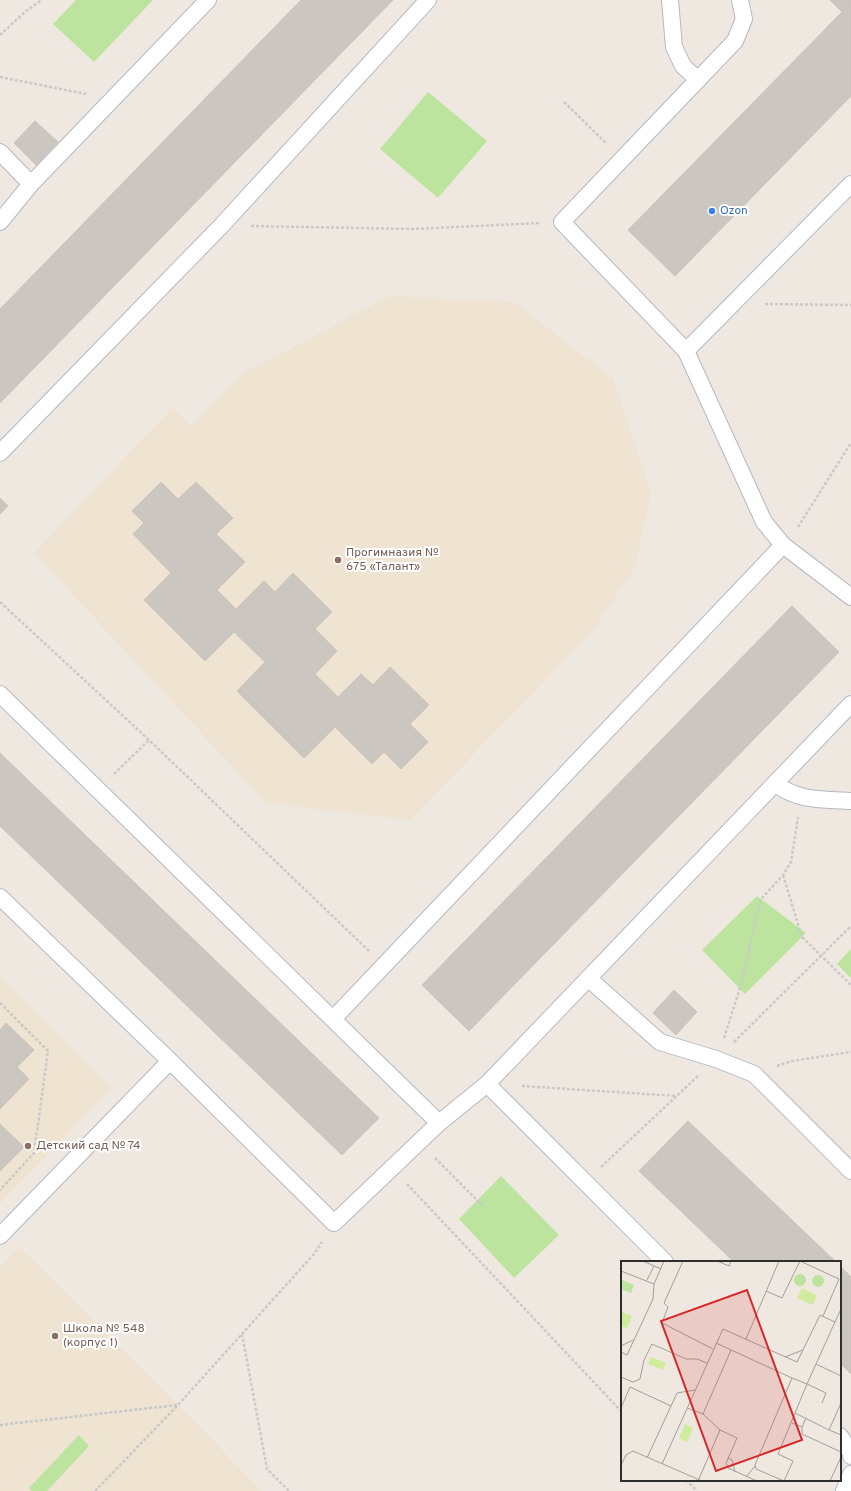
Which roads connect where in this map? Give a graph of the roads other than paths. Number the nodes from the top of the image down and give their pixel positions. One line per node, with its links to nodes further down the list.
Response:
1 (208, 0): 7 (lane)
2 (428, 0): 11 (lane)
3 (670, 0): 5 (lane)
4 (740, 0): 5 (lane)
5 (698, 80): 10 (lane)
6 (0, 152): 7 (lane)
7 (31, 184): 9 (lane)
8 (851, 184): 10 (lane)
9 (0, 222)
10 (686, 351): 12 (lane)
11 (0, 453)
12 (783, 544): 13 (lane); 20 (lane)
13 (851, 597)
14 (0, 694): 20 (lane)
15 (851, 704): 16 (lane)
16 (775, 783): 17 (lane); 19 (lane)
17 (851, 801)
18 (0, 897): 21 (lane)
19 (588, 978): 22 (lane); 24 (lane)
20 (333, 1019): 23 (lane)
21 (170, 1061): 23 (lane); 25 (lane)
22 (486, 1084): 23 (lane); 26 (lane)
23 (439, 1123)
24 (851, 1171)
25 (0, 1236)
26 (664, 1261)
27 (841, 1438): 28 (lane)
28 (851, 1456)
29 (851, 1474): 30 (lane)
30 (844, 1491)

